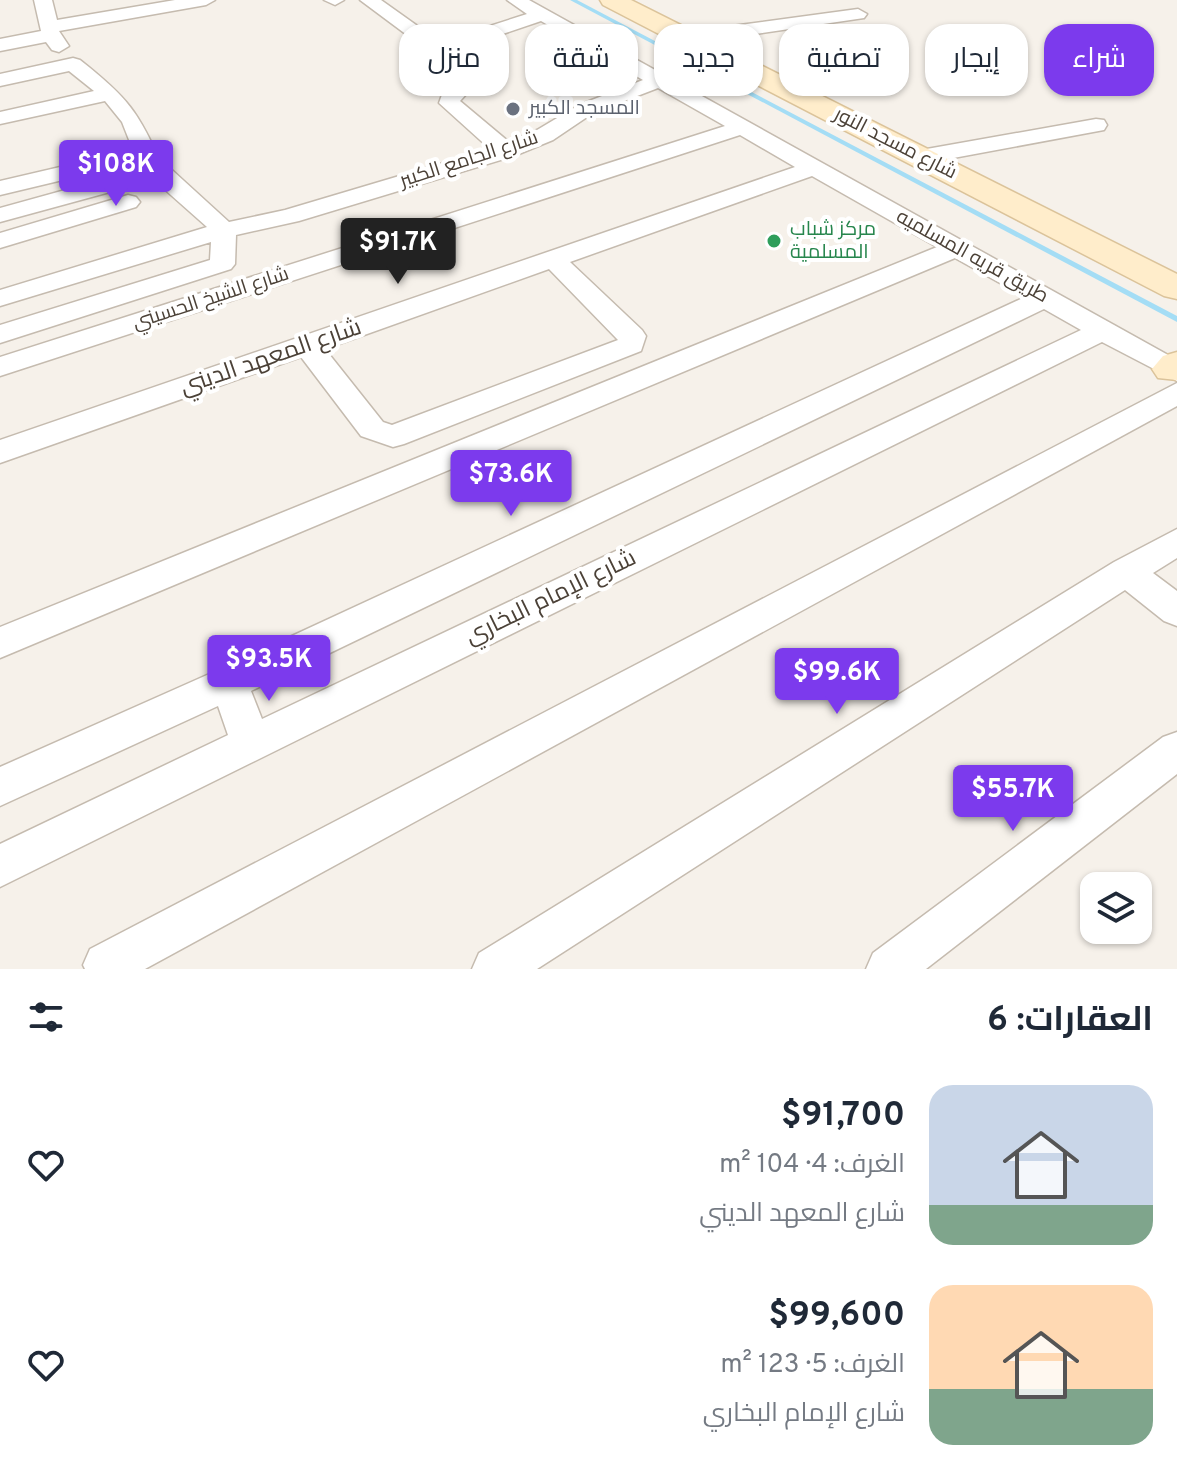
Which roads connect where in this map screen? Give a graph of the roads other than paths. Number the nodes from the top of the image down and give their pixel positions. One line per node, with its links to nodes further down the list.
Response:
1 (206, 0): 8 (street)
2 (516, 0): 7 (street, طريق قريه المسلميه)
3 (612, 0): 10 (main road, شارع مسجد النور)
4 (401, 3): 5 (street)
5 (375, 4): 9 (street)
6 (858, 14): 13 (street)
7 (542, 15): 12 (street); 17 (street, طريق قريه المسلميه)
8 (47, 20): 11 (street); 14 (street); 15 (street)
9 (403, 24)
10 (659, 24)
11 (0, 26)
12 (509, 26)
13 (763, 27)
14 (0, 45)
15 (73, 64): 18 (street); 22 (street)
16 (763, 77): 28 (main road, شارع مسجد النور)
17 (654, 78)
18 (0, 80)
19 (654, 83): 27 (street, شارع الجامع الكبير)
20 (450, 96): 27 (street)
21 (685, 96): 25 (street, طريق قريه المسلميه)
22 (118, 102): 23 (street); 26 (street); 29 (street)
23 (0, 118)
24 (1096, 125): 28 (street)
25 (741, 128): 30 (street, طريق قريه المسلميه); 44 (street, شارع الشيخ الحسيني)
26 (0, 138)
27 (506, 151): 34 (street, شارع الجامع الكبير)
28 (921, 157): 38 (main road, شارع مسجد النور)
29 (150, 164): 31 (street); 32 (street); 33 (street)
30 (813, 168): 36 (street, طريق قريه المسلميه); 37 (street, شارع المعهد الديني)
31 (177, 187): 34 (street); 35 (street)
32 (0, 188)
33 (0, 215)
34 (224, 230): 39 (street, شارع الجامع الكبير); 42 (street)
35 (0, 241)
36 (957, 248): 40 (street, طريق قريه المسلميه); 50 (street)
37 (553, 259): 43 (street, شارع المعهد الديني); 43 (street)
38 (1177, 288)
39 (0, 298)
40 (1045, 298): 41 (street, طريق قريه المسلميه); 51 (street)
41 (1103, 330): 45 (street, طريق قريه المسلميه); 52 (street, شارع الإمام البخاري)
42 (0, 334)
43 (307, 345): 46 (street, شارع المعهد الديني)
44 (0, 367)
45 (1176, 375): 56 (street)
46 (0, 452)
47 (1177, 542): 48 (street)
48 (1126, 572): 49 (street); 57 (street)
49 (1177, 611)
50 (0, 643)
51 (229, 683): 52 (street); 54 (street)
52 (251, 744): 55 (street, شارع الإمام البخاري)
53 (1177, 750): 58 (street)
54 (0, 787)
55 (0, 866)
56 (106, 965)
57 (495, 969)
58 (889, 969)

